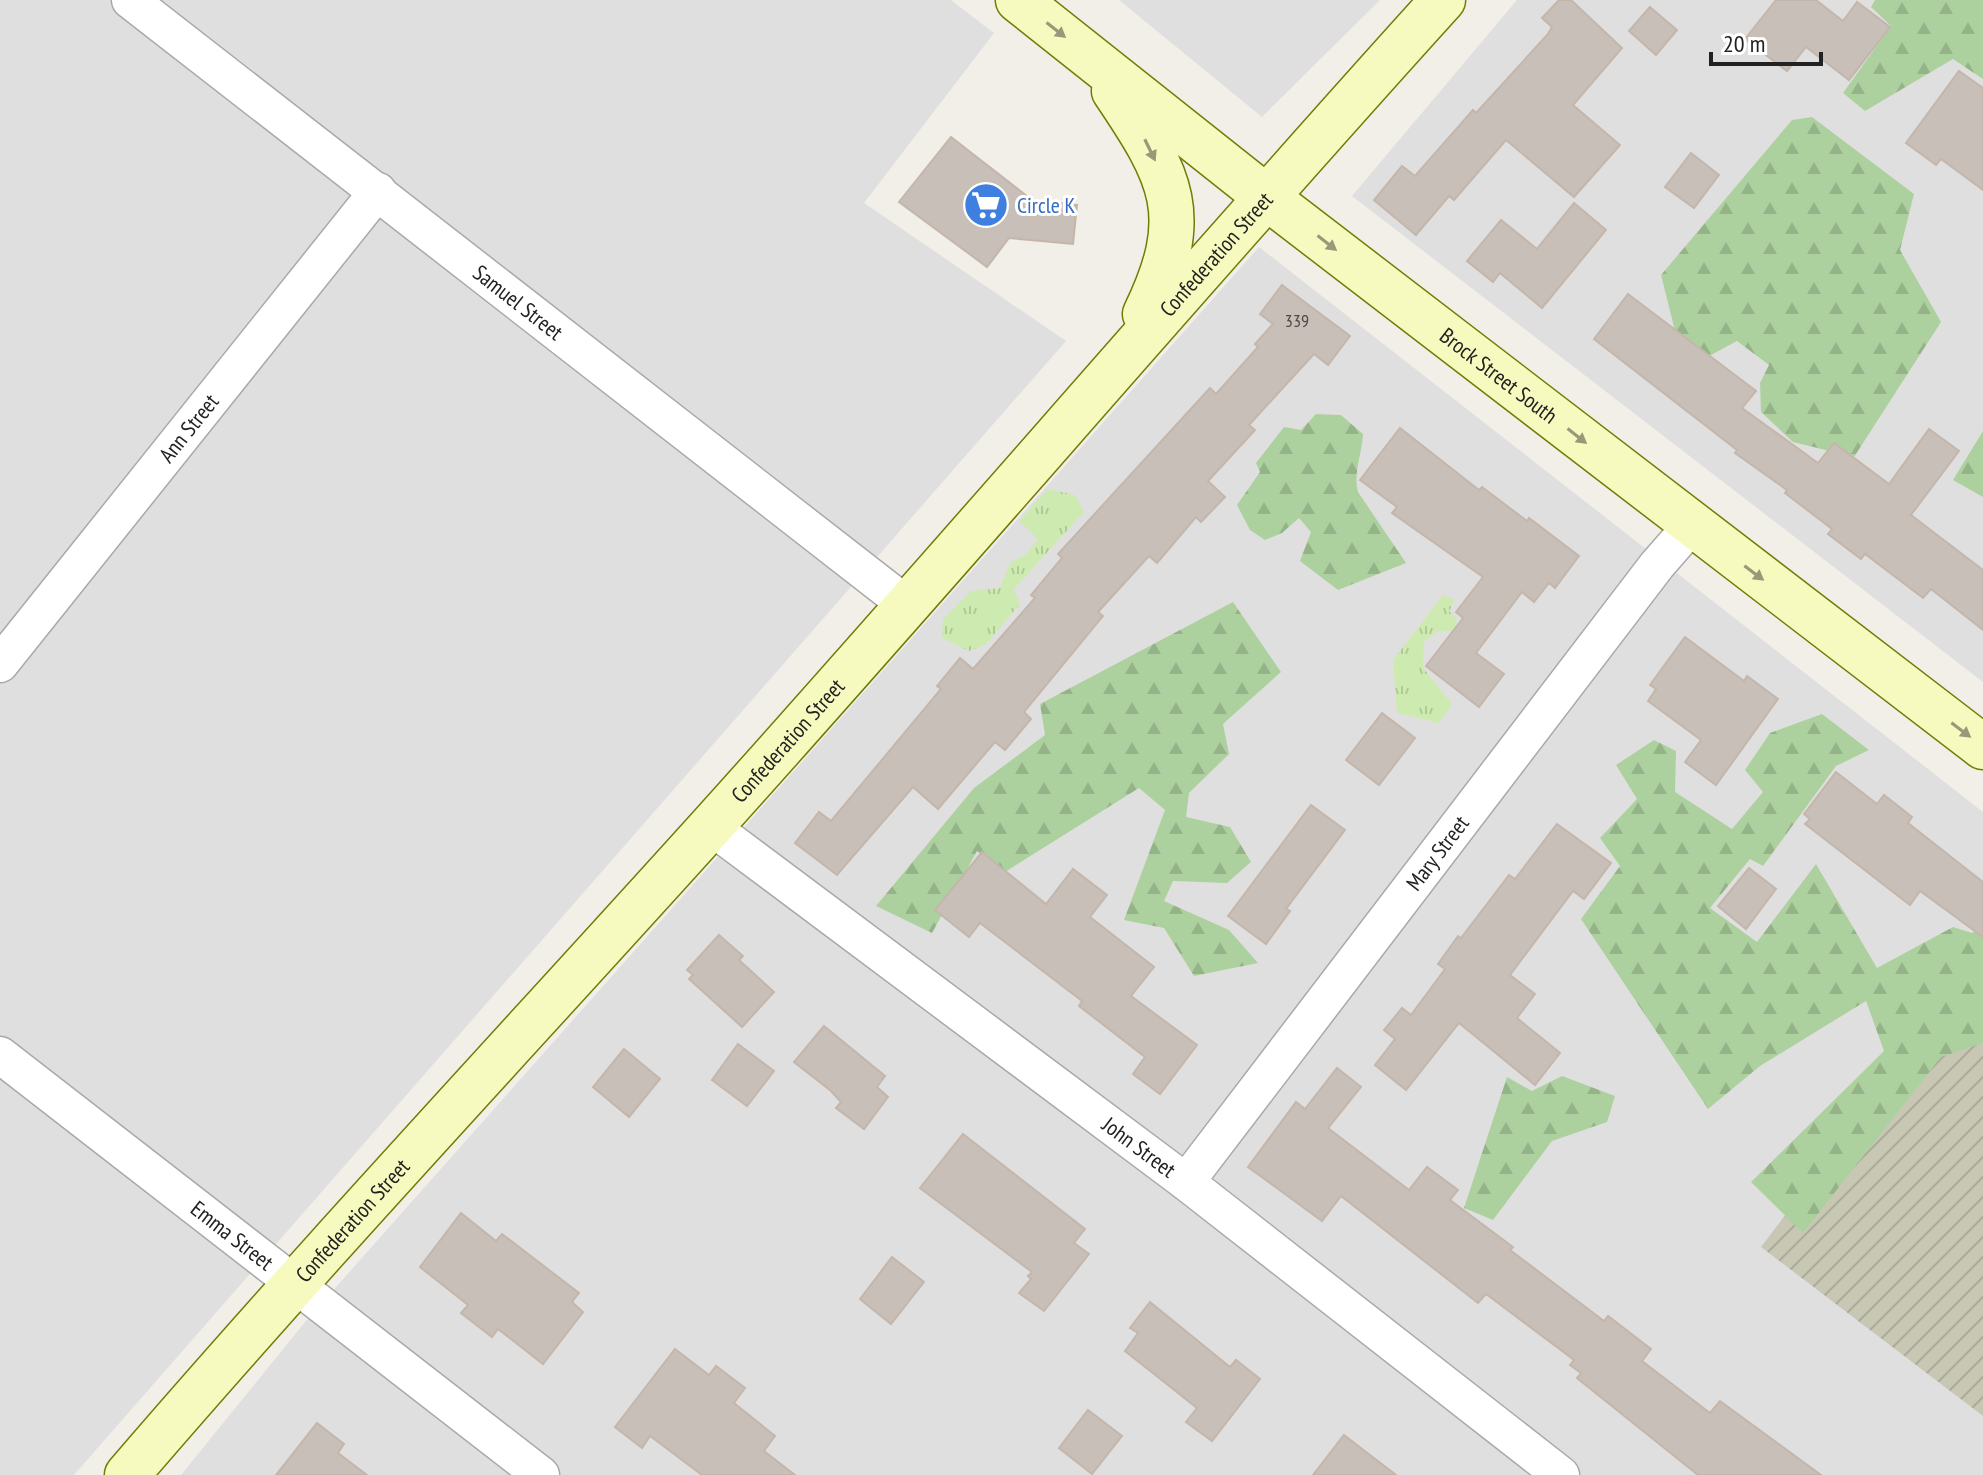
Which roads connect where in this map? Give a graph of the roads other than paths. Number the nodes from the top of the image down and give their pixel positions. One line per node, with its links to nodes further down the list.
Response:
1 (130, 0): 5 (street, Samuel Street)
2 (1018, 0): 4 (main road, Brock Street South, one-way to 4)
3 (1443, 0): 6 (main road, Confederation Street)
4 (1094, 60): 6 (main road, Brock Street South); 7 (main road, one-way to 7)
5 (378, 191): 9 (street, Samuel Street); 10 (street, Ann Street)
6 (1265, 196): 7 (main road, Confederation Street); 8 (main road, Brock Street South, one-way to 8)
7 (1112, 371): 9 (main road, Confederation Street)
8 (1692, 525): 11 (main road, Brock Street South, one-way to 11); 14 (street, Mary Street)
9 (907, 605): 12 (main road, Confederation Street)
10 (0, 664)
11 (1983, 747)
12 (710, 826): 14 (street, John Street); 15 (main road, Confederation Street)
13 (0, 1055): 15 (street, Emma Street)
14 (1186, 1182): 18 (street, John Street)
15 (292, 1284): 16 (main road, Confederation Street); 17 (street, Emma Street)
16 (127, 1475)
17 (541, 1475)
18 (1561, 1475)

